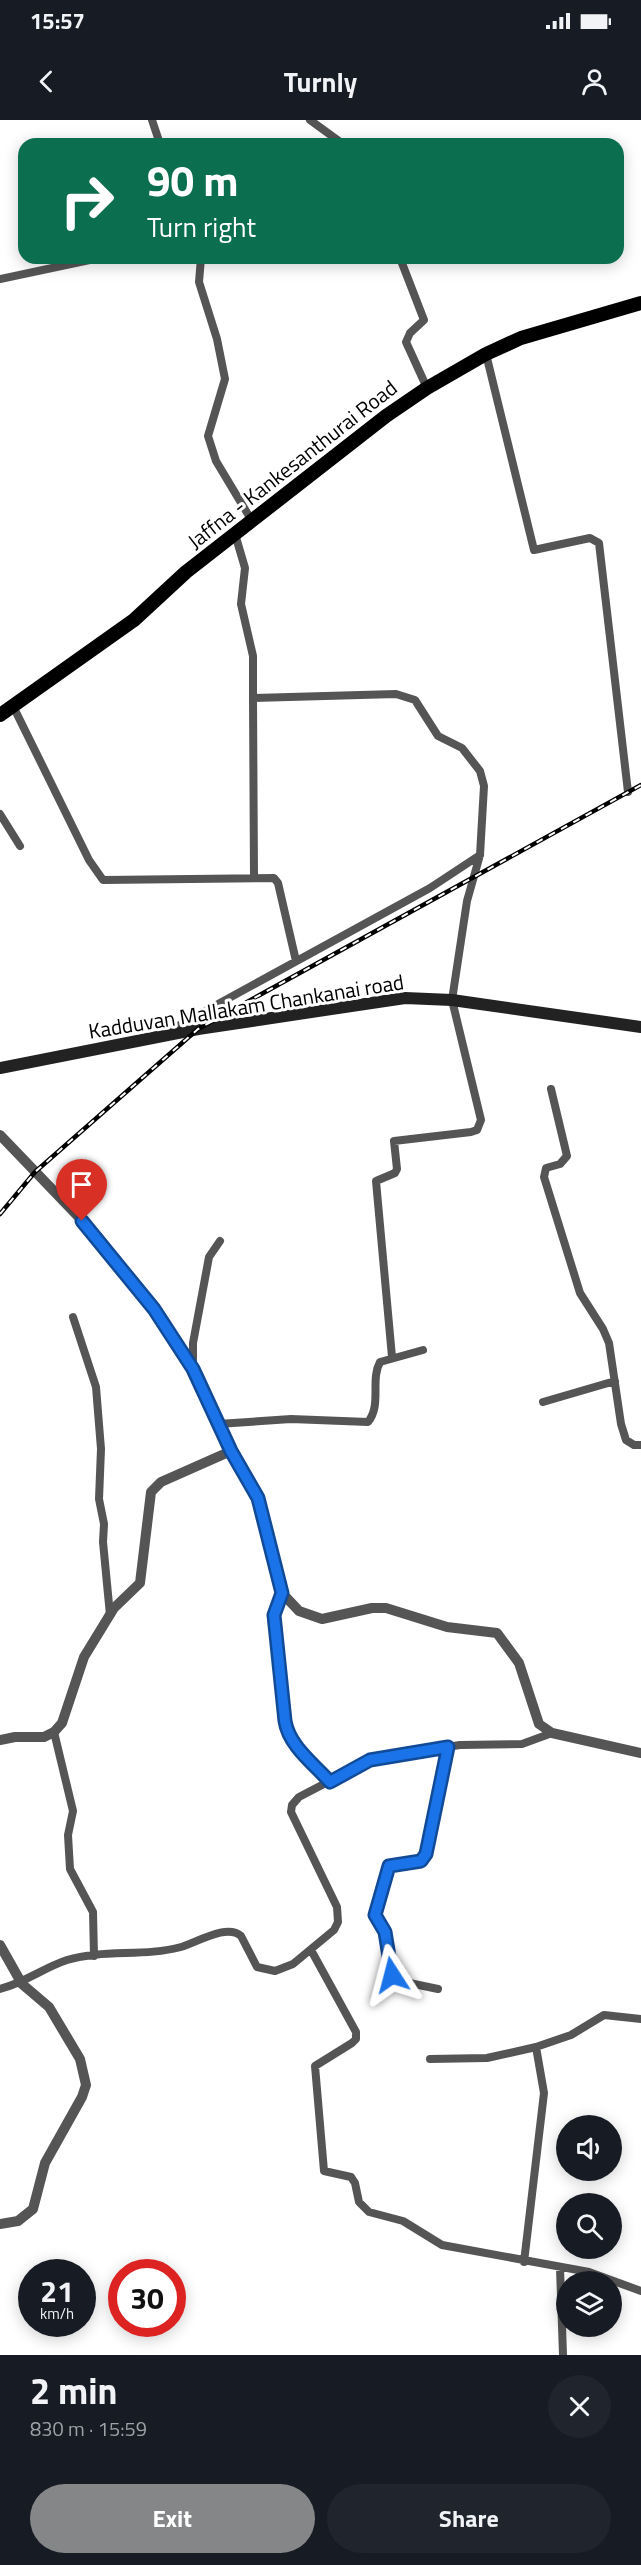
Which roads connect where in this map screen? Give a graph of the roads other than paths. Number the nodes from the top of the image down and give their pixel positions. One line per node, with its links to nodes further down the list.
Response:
1 (152, 120): 3 (street)
2 (310, 120): 4 (street)
3 (158, 138)
4 (335, 138)
5 (71, 264): 8 (street)
6 (200, 264): 12 (street)
7 (402, 264): 11 (street)
8 (0, 279)
9 (641, 303): 10 (main road, Jaffna - Kankesanthurai Road)
10 (486, 354): 11 (main road, Jaffna - Kankesanthurai Road); 17 (street)
11 (427, 387): 12 (main road, Jaffna - Kankesanthurai Road)
12 (252, 521): 13 (main road, Jaffna - Kankesanthurai Road)
13 (235, 534): 14 (street); 15 (main road, Jaffna - Kankesanthurai Road)
14 (253, 698): 20 (street); 21 (street)
15 (13, 706): 16 (main road, Jaffna - Kankesanthurai Road); 21 (street)
16 (0, 716)
17 (628, 792)
18 (0, 814): 19 (street)
19 (20, 846)
20 (480, 855): 22 (street); 23 (street)
21 (255, 878): 22 (street)
22 (296, 961): 25 (street)
23 (452, 1000): 24 (main road, Kadduvan Mallakam Chankanai road); 25 (main road, Kadduvan Mallakam Chankanai road); 32 (street)
24 (641, 1027)
25 (156, 1037): 26 (main road, Kadduvan Mallakam Chankanai road)
26 (0, 1068)
27 (551, 1089): 34 (street)
28 (0, 1135): 33 (street)
29 (220, 1241): 33 (street)
30 (74, 1317): 40 (street)
31 (423, 1350): 32 (street)
32 (392, 1357): 36 (street)
33 (193, 1369): 36 (street)
34 (615, 1381): 35 (street); 37 (street)
35 (543, 1402)
36 (218, 1424): 38 (street)
37 (641, 1445)
38 (231, 1451): 39 (street); 40 (street)
39 (282, 1593): 42 (street); 46 (street)
40 (110, 1614): 41 (street)
41 (54, 1732): 43 (street); 49 (street)
42 (552, 1733): 44 (street); 45 (street)
43 (0, 1740)
44 (448, 1747): 46 (street); 52 (street)
45 (641, 1753)
46 (330, 1782): 48 (street)
47 (0, 1945): 50 (street)
48 (311, 1950): 49 (street); 57 (street)
49 (94, 1956): 50 (street)
50 (22, 1984): 51 (street); 56 (street)
51 (0, 1989)
52 (438, 1989)
53 (641, 2019): 54 (street)
54 (537, 2047): 55 (street); 57 (street)
55 (430, 2059)
56 (0, 2224)
57 (524, 2262): 58 (street)
58 (560, 2268): 59 (street); 60 (street)
59 (641, 2290)
60 (563, 2355)

